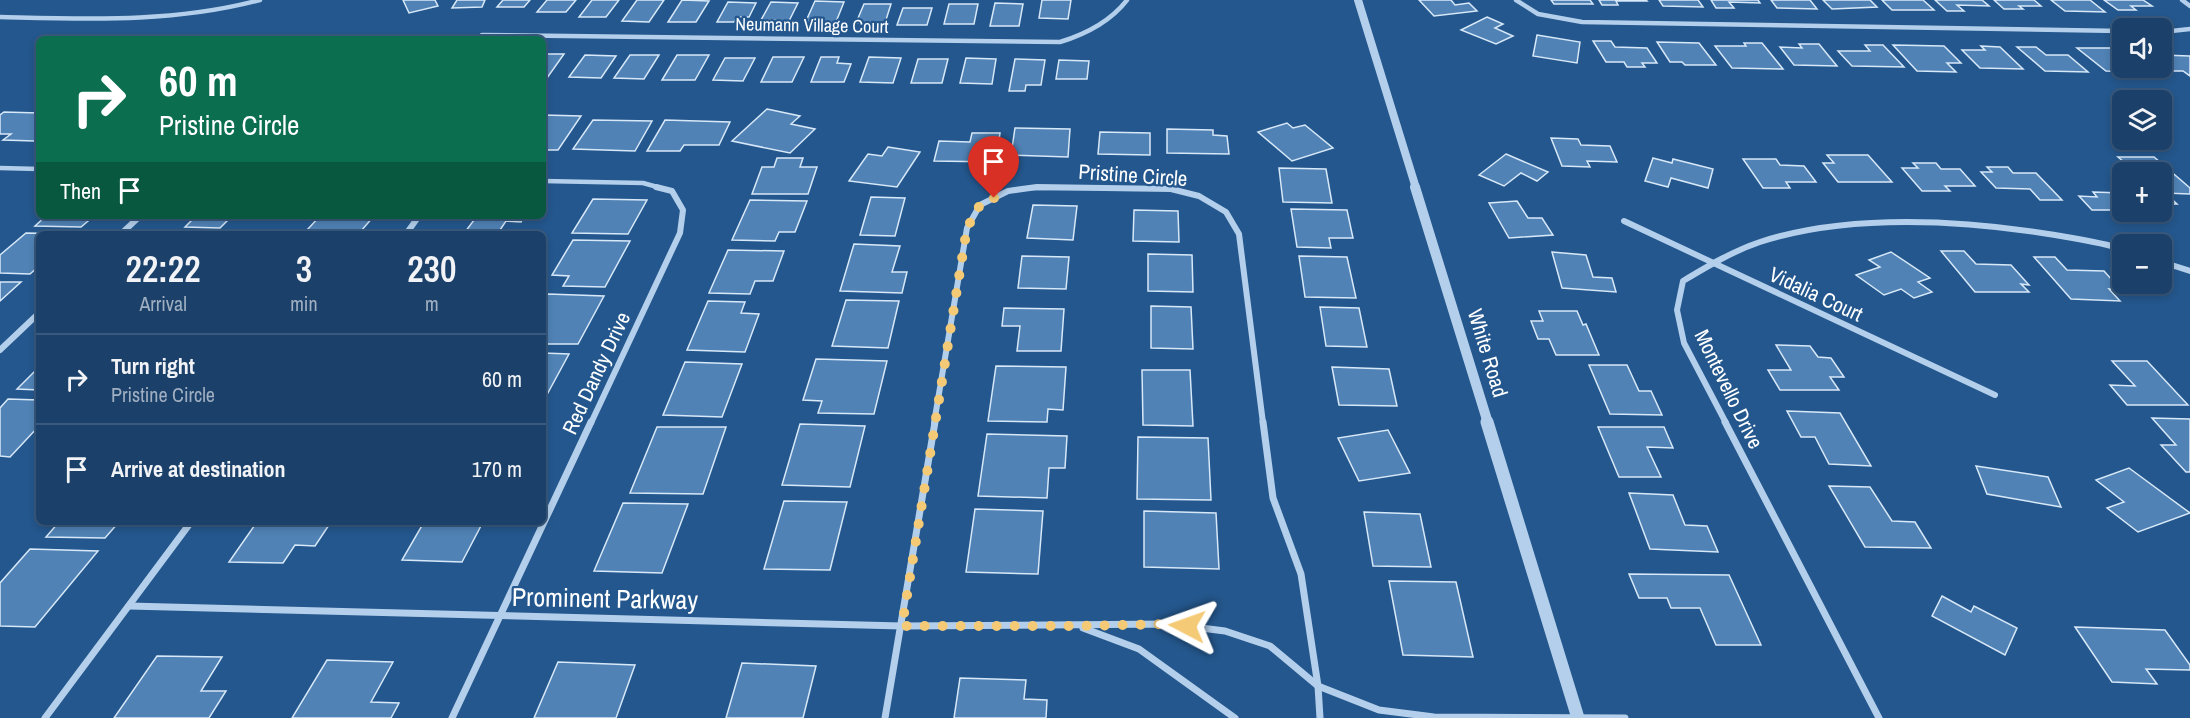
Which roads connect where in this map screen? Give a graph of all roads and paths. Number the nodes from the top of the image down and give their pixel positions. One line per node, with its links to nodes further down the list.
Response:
1 (260, 0): 7 (street)
2 (1127, 0): 11 (street, Neumann Village Court)
3 (1358, 0): 33 (street, White Road)
4 (1516, 0): 9 (street)
5 (2182, 0): 6 (street)
6 (2190, 6)
7 (0, 17)
8 (2190, 29): 10 (street)
9 (2112, 31)
10 (2172, 31)
11 (482, 35)
12 (0, 168): 13 (street)
13 (36, 169)
14 (546, 181): 25 (street, Red Dandy Drive)
15 (137, 219): 17 (street)
16 (1624, 221): 19 (street, Vidalia Court)
17 (124, 231)
18 (2112, 247): 19 (street, Montevello Drive)
19 (1712, 263): 24 (street, Vidalia Court); 40 (street, Montevello Drive)
20 (2172, 265): 21 (street)
21 (2190, 271)
22 (36, 316): 23 (street)
23 (0, 350)
24 (1995, 395)
25 (546, 519)
26 (189, 525): 28 (street)
27 (543, 525): 29 (street, Red Dandy Drive)
28 (129, 606): 29 (street, Prominent Parkway); 34 (street)
29 (500, 617): 30 (street, Prominent Parkway); 35 (street, Red Dandy Drive)
30 (902, 626): 31 (street, Prominent Parkway); 32 (street, Pristine Circle); 36 (street, Pristine Circle)
31 (1080, 626): 32 (street, Prominent Parkway); 37 (street, Prominent Parkway)
32 (1318, 686): 33 (street, Prominent Parkway); 38 (street, Pristine Circle)
33 (1578, 717): 39 (street, Prominent Parkway)
34 (45, 718)
35 (452, 718)
36 (885, 718)
37 (1235, 718)
38 (1320, 718)
39 (1625, 718)
40 (1879, 718)

